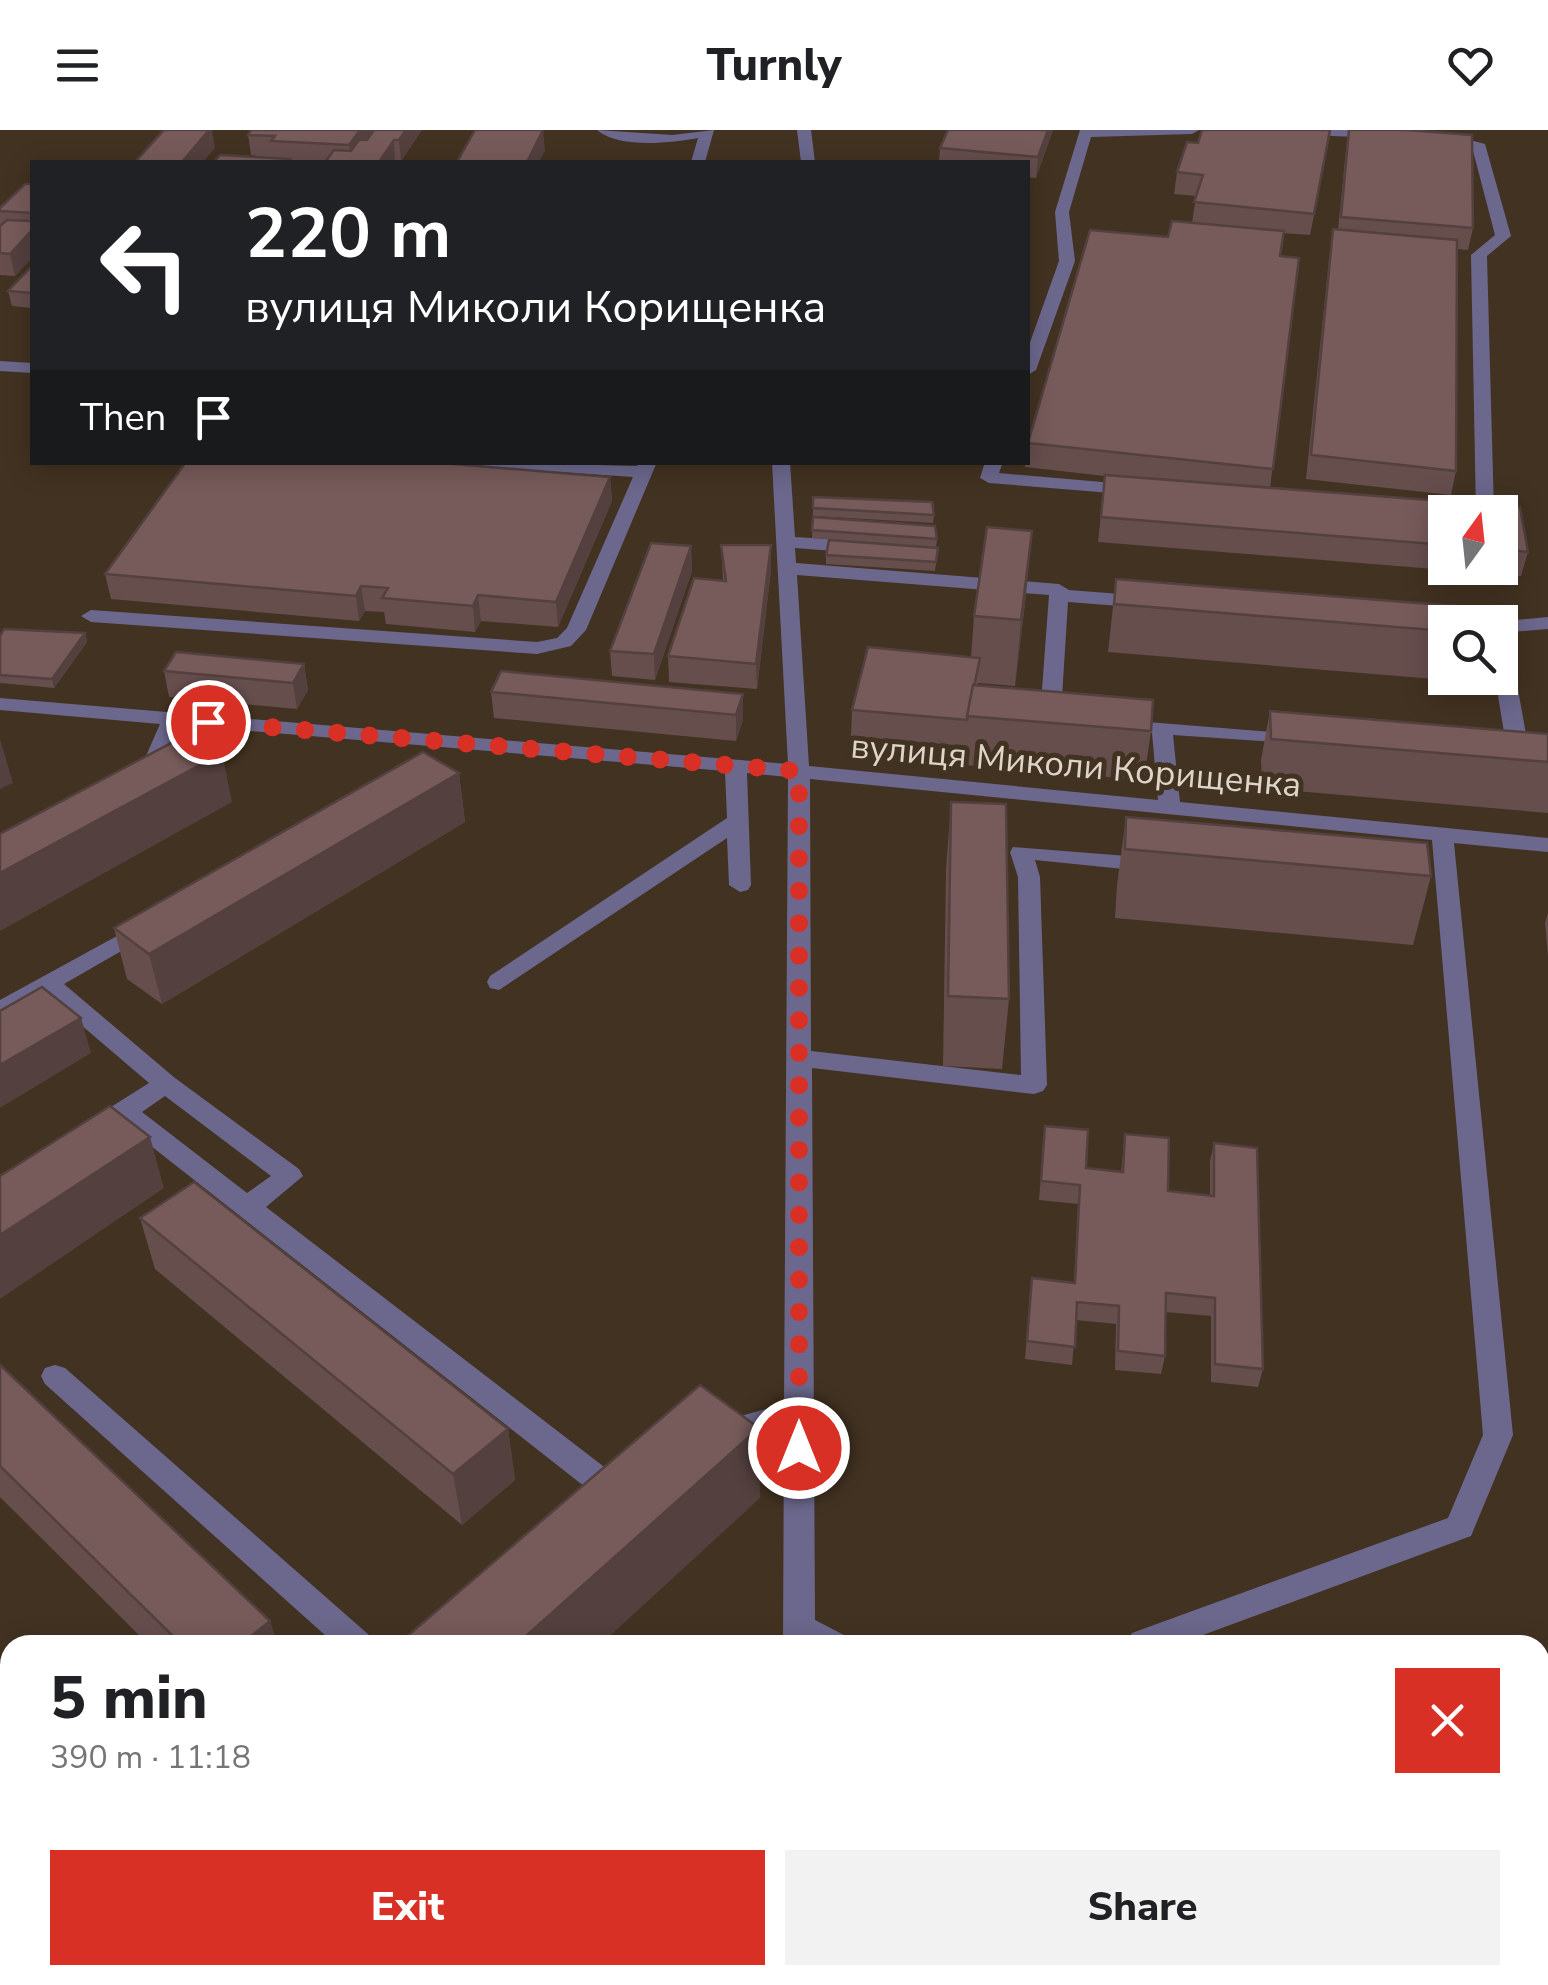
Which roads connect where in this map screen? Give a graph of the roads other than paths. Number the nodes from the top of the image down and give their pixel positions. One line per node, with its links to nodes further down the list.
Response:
1 (604, 130): 5 (street)
2 (804, 130): 9 (street)
3 (1192, 130): 10 (street)
4 (1283, 130): 6 (street)
5 (706, 131): 8 (street)
6 (1391, 134)
7 (1439, 135): 18 (street)
8 (699, 160)
9 (808, 160)
10 (1030, 364)
11 (0, 366): 12 (street)
12 (30, 368)
13 (581, 465): 16 (street)
14 (782, 465): 19 (street)
15 (993, 465): 17 (street)
16 (646, 467): 24 (street)
17 (1147, 491)
18 (1485, 495)
19 (786, 542): 20 (street); 21 (street)
20 (878, 548)
21 (788, 568): 22 (street); 36 (street)
22 (1058, 595): 23 (street); 30 (street)
23 (1174, 604)
24 (91, 616)
25 (1548, 623): 26 (street)
26 (1518, 626)
27 (1510, 695): 33 (street)
28 (0, 704): 29 (street, вулиця Миколи Корищенка)
29 (172, 719): 32 (street, вулиця Миколи Корищенка); 37 (street)
30 (1162, 728): 31 (street); 38 (street)
31 (1314, 742)
32 (466, 744): 34 (street); 35 (street, вулиця Миколи Корищенка)
33 (1504, 760)
34 (433, 763)
35 (736, 766): 36 (street, вулиця Миколи Корищенка); 39 (street)
36 (799, 771): 38 (street, вулиця Миколи Корищенка); 48 (street)
37 (121, 778)
38 (1169, 806): 40 (street, вулиця Миколи Корищенка)
39 (736, 822): 43 (street); 45 (street)
40 (1442, 832): 41 (street, вулиця Миколи Корищенка); 61 (street)
41 (1548, 845)
42 (1174, 866): 48 (street)
43 (740, 886)
44 (166, 916): 46 (street)
45 (499, 982)
46 (48, 984): 47 (street); 49 (street)
47 (0, 1012)
48 (799, 1058): 54 (street)
49 (166, 1084): 50 (street); 52 (street)
50 (124, 1112): 51 (street); 52 (street)
51 (62, 1150)
52 (246, 1207): 57 (street)
53 (54, 1376): 59 (street)
54 (799, 1412): 55 (street); 60 (street)
55 (695, 1439)
56 (630, 1463): 57 (street)
57 (604, 1485): 58 (street)
58 (576, 1510)
59 (347, 1635)
60 (799, 1635)
61 (1166, 1635)

